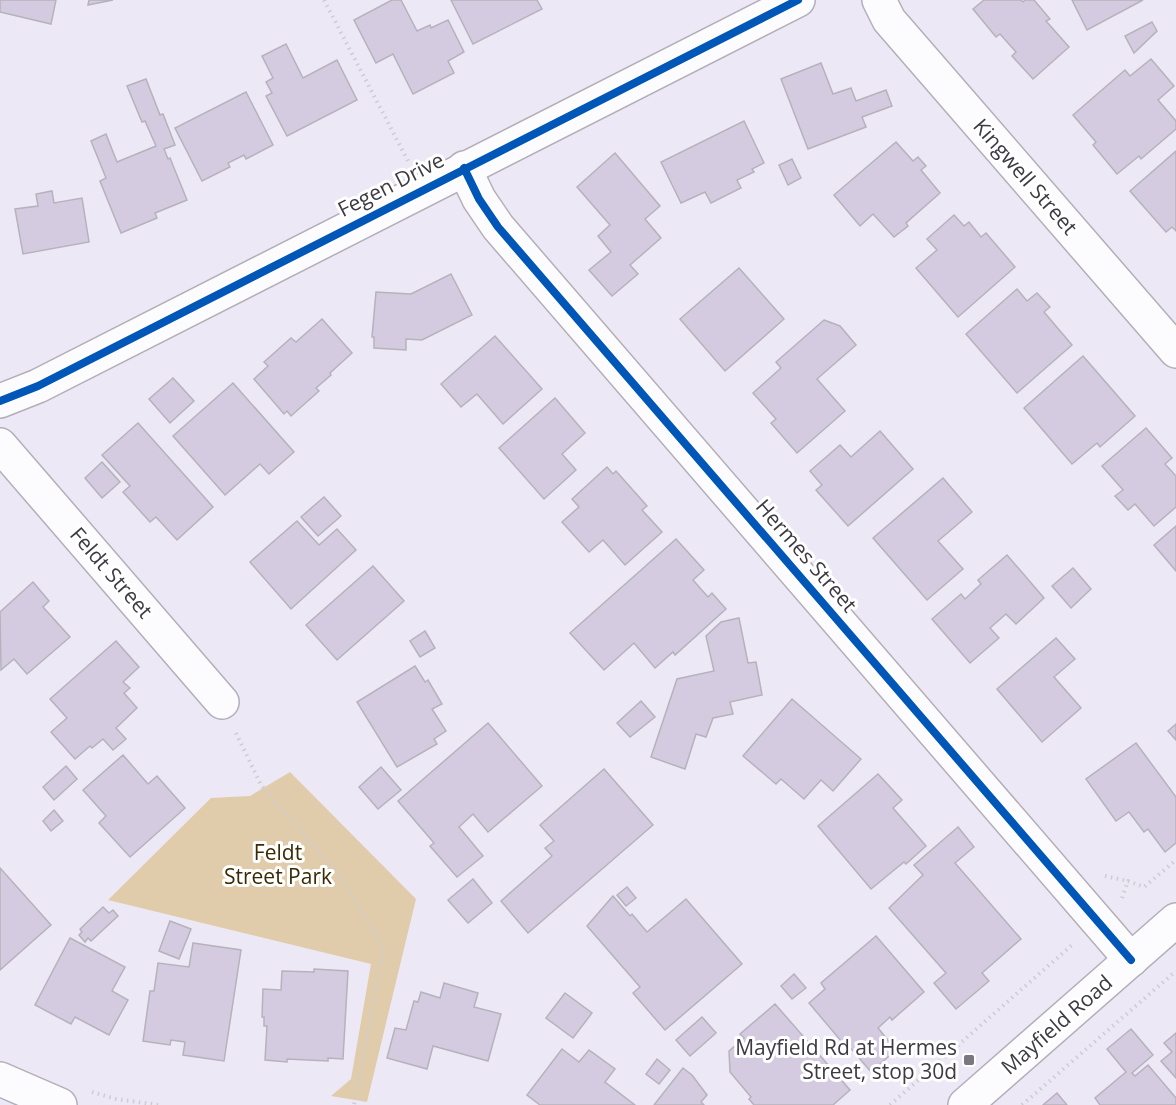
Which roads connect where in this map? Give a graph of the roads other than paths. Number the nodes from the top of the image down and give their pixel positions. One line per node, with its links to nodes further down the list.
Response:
1 (798, 0): 3 (street, Fegen Drive)
2 (879, 0): 4 (street, Kingwell Street)
3 (464, 168): 5 (street, Fegen Drive); 9 (street, Hermes Street)
4 (1176, 351)
5 (0, 401)
6 (0, 445): 7 (street, Feldt Street)
7 (222, 702)
8 (1176, 920): 9 (street, Mayfield Road)
9 (1131, 960): 12 (street, Mayfield Road)
10 (0, 1079): 11 (street)
11 (60, 1105)
12 (965, 1105)

